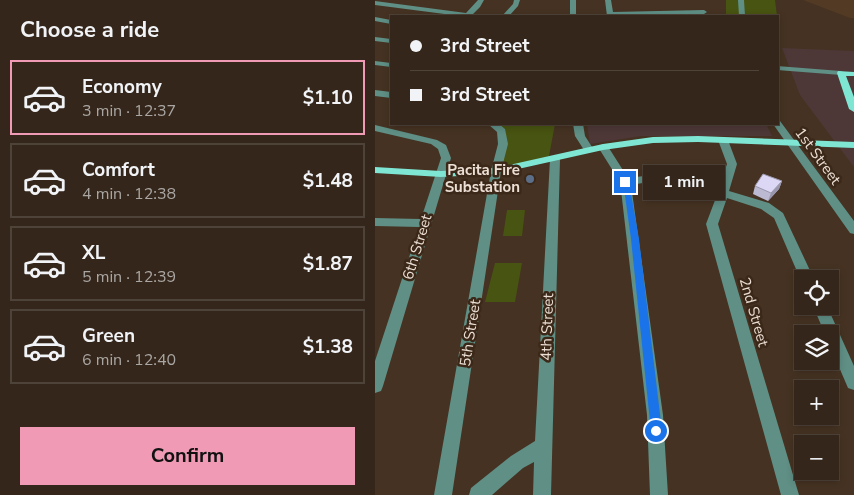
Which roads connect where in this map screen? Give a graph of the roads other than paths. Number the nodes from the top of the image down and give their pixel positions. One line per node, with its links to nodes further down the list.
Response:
1 (481, 0): 9 (street)
2 (517, 0): 10 (street)
3 (573, 0): 11 (street)
4 (608, 0): 12 (street)
5 (741, 0): 13 (street)
6 (375, 3): 8 (street)
7 (705, 11): 12 (street)
8 (463, 15)
9 (471, 15)
10 (506, 15)
11 (573, 15)
12 (610, 15)
13 (742, 15)
14 (375, 20): 15 (street)
15 (390, 22)
16 (375, 39): 17 (street)
17 (390, 42)
18 (375, 63): 19 (street)
19 (390, 65)
20 (779, 68): 21 (street)
21 (841, 73): 22 (main road); 25 (main road)
22 (854, 74)
23 (375, 93): 24 (street)
24 (390, 95)
25 (854, 109)
26 (494, 125): 36 (street, 5th Street)
27 (578, 125): 33 (street)
28 (778, 125): 31 (street, 1st Street)
29 (375, 128): 37 (street, 6th Street)
30 (723, 140): 31 (main road); 33 (main road); 39 (street, 2nd Street)
31 (789, 142): 32 (main road); 42 (street, 1st Street)
32 (854, 144)
33 (596, 149): 34 (main road); 38 (street)
34 (555, 159): 36 (main road); 47 (street, 4th Street)
35 (375, 170): 37 (main road)
36 (496, 171): 37 (main road); 48 (street, 5th Street)
37 (441, 174): 41 (street, 6th Street)
38 (625, 182): 39 (street); 51 (street)
39 (723, 192): 43 (street); 52 (street, 2nd Street)
40 (375, 222): 41 (street)
41 (424, 223): 46 (street, 6th Street)
42 (854, 230)
43 (803, 270)
44 (824, 315): 45 (street)
45 (854, 383)
46 (375, 386)
47 (544, 446): 49 (street); 50 (street, 4th Street)
48 (443, 495)
49 (478, 495)
50 (542, 495)
51 (659, 495)
52 (789, 495)

